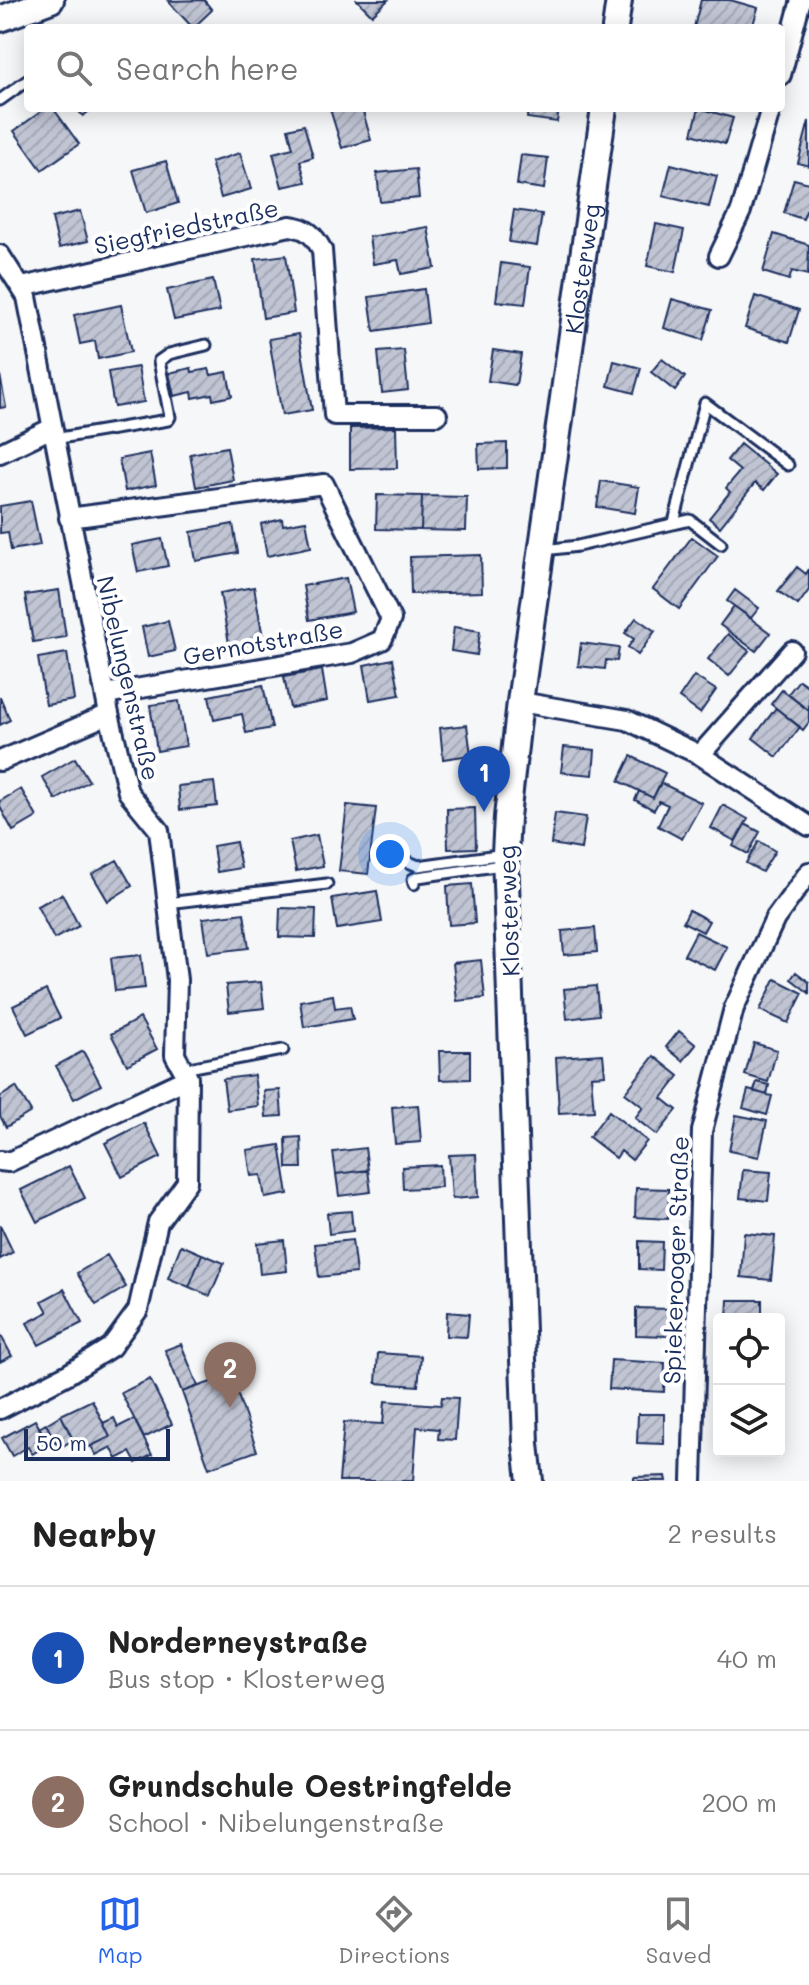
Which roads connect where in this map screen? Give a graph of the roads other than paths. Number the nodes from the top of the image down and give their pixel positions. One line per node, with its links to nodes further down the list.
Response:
1 (51, 0): 4 (street)
2 (619, 0): 5 (street)
3 (801, 0): 6 (street)
4 (0, 19)
5 (616, 24)
6 (785, 60)
7 (24, 83): 8 (lane)
8 (0, 100)
9 (603, 112): 22 (street, Klosterweg)
10 (770, 112): 12 (street)
11 (0, 255): 13 (street, Nibelungenstraße)
12 (719, 256)
13 (22, 287): 15 (street, Siegfriedstraße); 16 (street, Nibelungenstraße)
14 (206, 345): 16 (lane)
15 (437, 415)
16 (53, 434): 17 (street); 19 (street, Nibelungenstraße)
17 (0, 453)
18 (788, 465): 20 (lane)
19 (69, 518): 24 (street, Nibelungenstraße); 24 (street, Gernotstraße)
20 (674, 522): 21 (lane); 22 (lane)
21 (721, 544)
22 (541, 551): 25 (street, Klosterweg)
23 (792, 651): 27 (street)
24 (105, 694): 26 (street, Nibelungenstraße)
25 (520, 702): 27 (street); 31 (street, Klosterweg)
26 (109, 714): 28 (street); 35 (street, Nibelungenstraße)
27 (700, 755): 29 (street)
28 (0, 761)
29 (809, 826)
30 (402, 851): 31 (lane)
31 (505, 859): 34 (lane); 40 (street, Klosterweg)
32 (809, 872): 41 (street, Spiekerooger Straße)
33 (327, 884): 35 (lane)
34 (414, 884)
35 (167, 903): 37 (street, Nibelungenstraße)
36 (283, 1050): 37 (lane)
37 (186, 1073): 38 (street); 39 (street, Nibelungenstraße)
38 (0, 1161)
39 (0, 1409)
40 (530, 1481)
41 (692, 1481)

